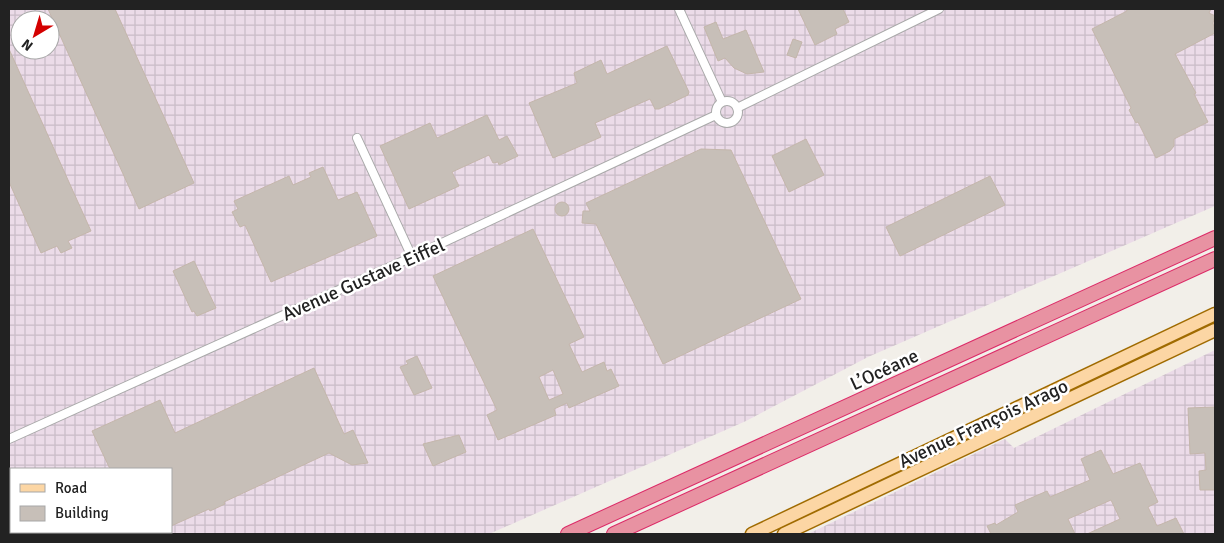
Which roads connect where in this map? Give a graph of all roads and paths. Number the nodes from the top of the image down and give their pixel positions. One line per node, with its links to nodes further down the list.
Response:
1 (679, 9): 3 (street)
2 (940, 9): 4 (street)
3 (722, 102): 4 (street); 5 (street)
4 (737, 108): 5 (street)
5 (716, 115): 8 (street, Avenue Gustave Eiffel)
6 (357, 138): 8 (street)
7 (1215, 238): 13 (highway, L’Océane)
8 (412, 257): 12 (street, Avenue Gustave Eiffel)
9 (1215, 259): 14 (highway, L’Océane)
10 (1215, 314): 15 (main road, Avenue François Arago)
11 (1215, 330): 16 (main road, Avenue François Arago)
12 (9, 438)
13 (568, 534)
14 (614, 534)
15 (752, 534)
16 (784, 534)

